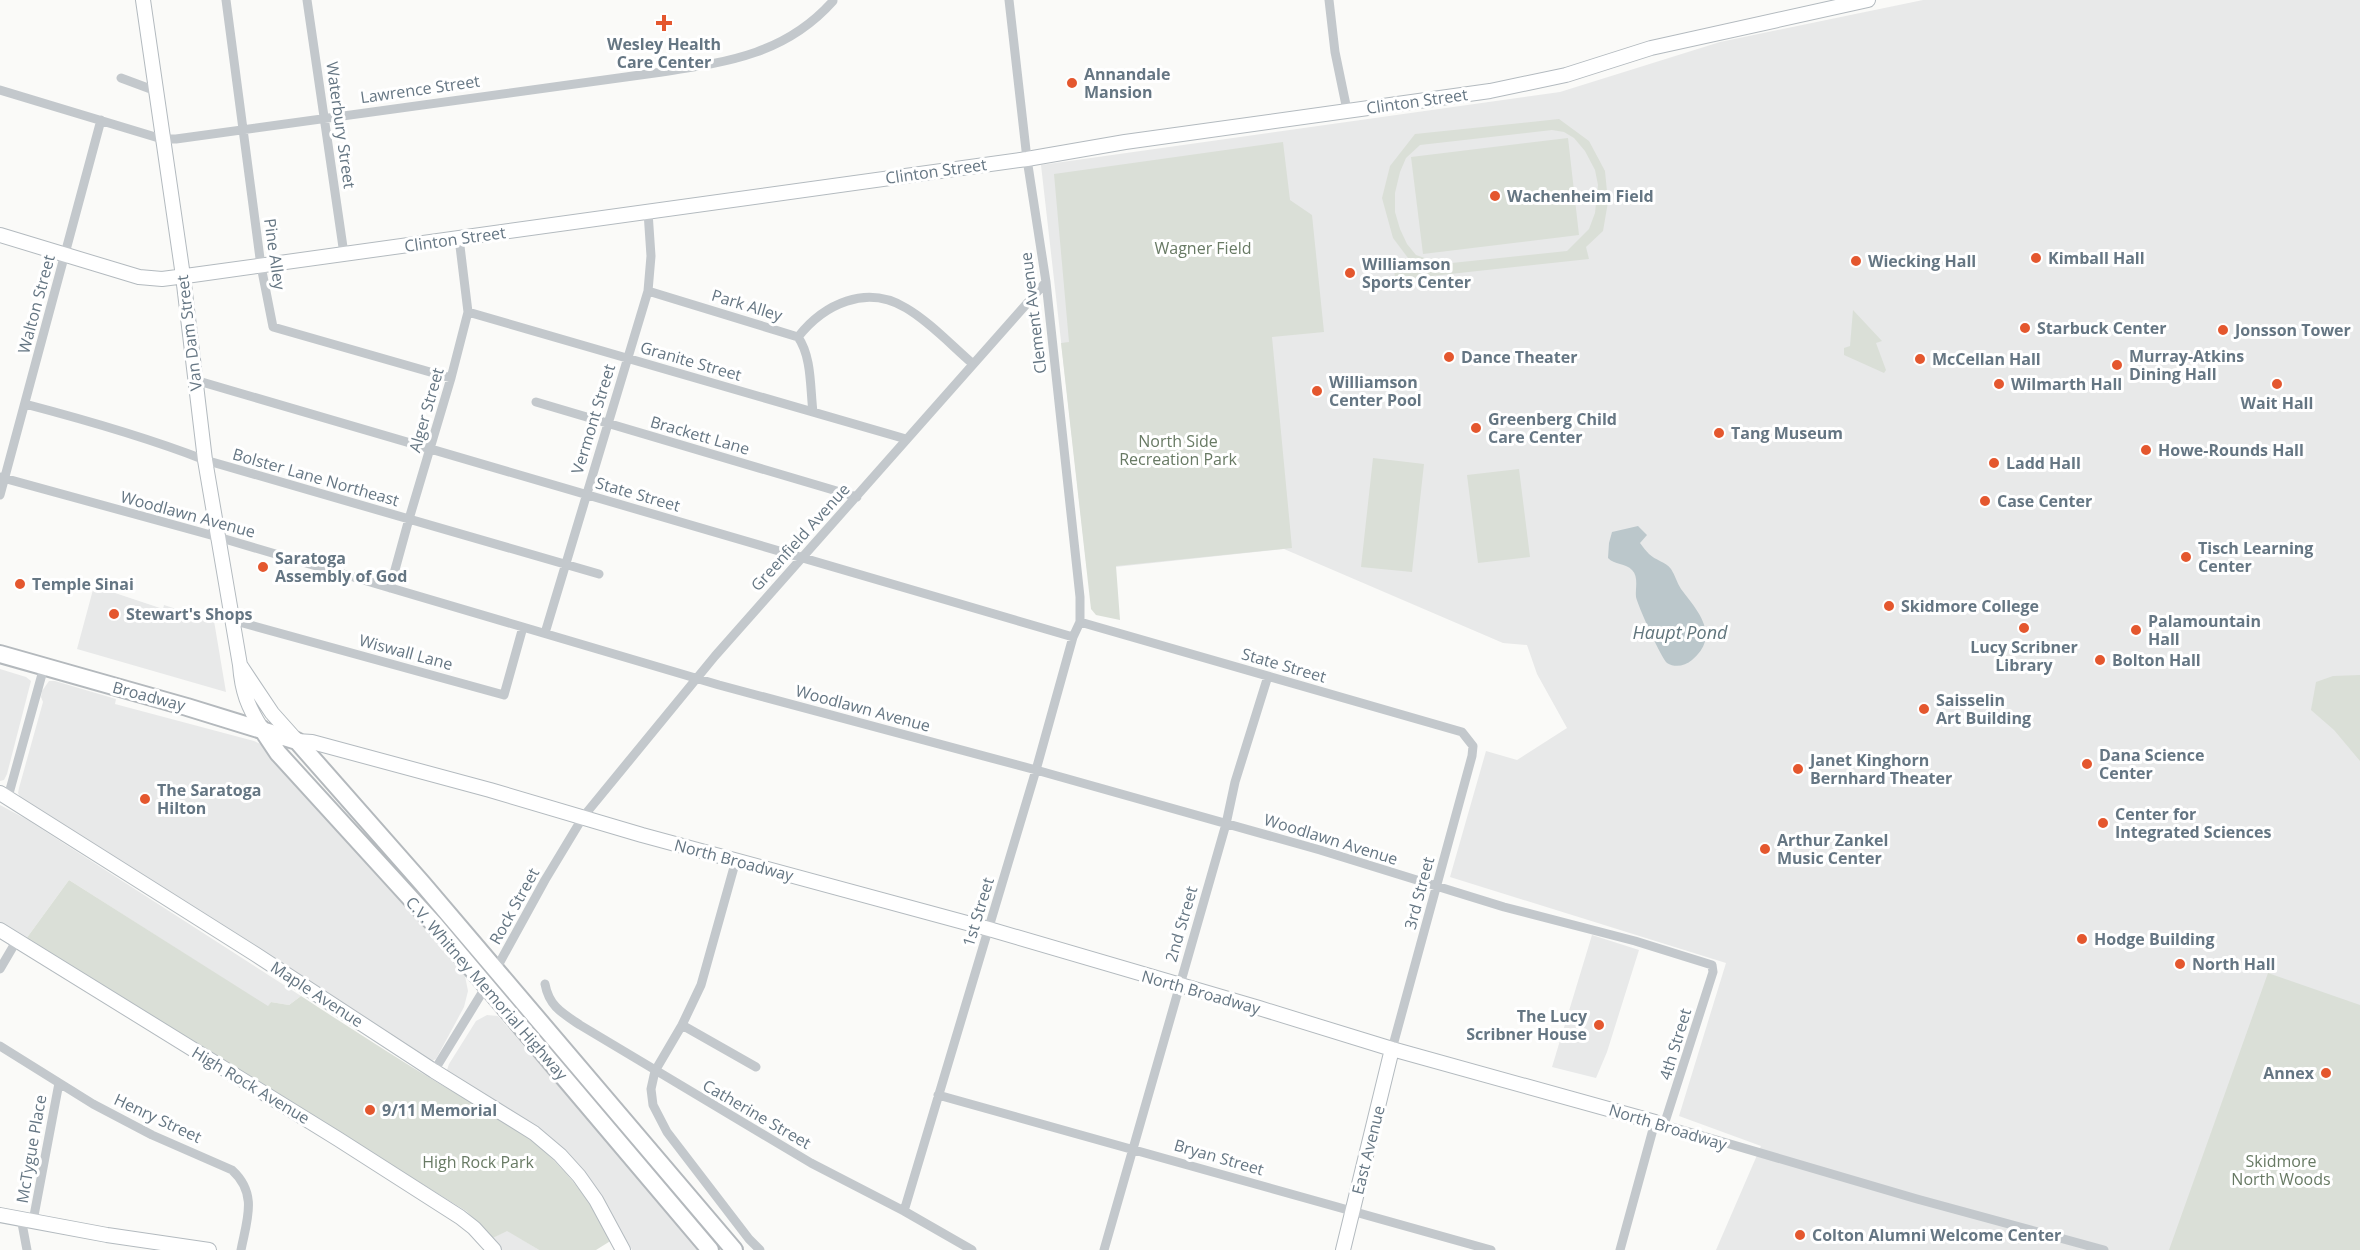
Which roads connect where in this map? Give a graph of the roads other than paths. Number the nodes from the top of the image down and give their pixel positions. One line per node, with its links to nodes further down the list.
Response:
1 (143, 0): 10 (street, Van Dam Street)
2 (226, 0): 14 (street, Pine Alley)
3 (307, 0): 12 (street, Waterbury Street)
4 (1009, 0): 16 (street, Clement Avenue)
5 (1329, 0): 11 (street)
6 (1868, 0): 11 (street, Clinton Street)
7 (833, 1): 12 (street, Lawrence Street)
8 (121, 78): 10 (street)
9 (0, 90): 13 (street, Lawrence Street)
10 (156, 91): 15 (street, Van Dam Street)
11 (1347, 110): 16 (street, Clinton Street)
12 (324, 117): 14 (street, Lawrence Street); 21 (street, Waterbury Street)
13 (101, 120): 15 (street, Lawrence Street); 20 (street, Walton Street)
14 (243, 130): 15 (street, Lawrence Street); 22 (street, Pine Alley)
15 (162, 139): 23 (street, Van Dam Street)
16 (1027, 159): 17 (street, Clinton Street); 24 (street, Clement Avenue)
17 (648, 212): 19 (street, Clinton Street); 25 (street, Vermont Street)
18 (0, 235): 20 (street, Clinton Street)
19 (459, 238): 21 (street, Clinton Street); 26 (street, Alger Street)
20 (65, 254): 23 (street, Clinton Street); 33 (street, Walton Street)
21 (344, 254): 22 (street, Clinton Street)
22 (261, 266): 23 (street, Clinton Street); 30 (street, Pine Alley)
23 (183, 276): 31 (street, Van Dam Street)
24 (1046, 282): 29 (street, Greenfield Avenue); 50 (street, Clement Avenue)
25 (648, 291): 27 (street, Park Alley); 28 (street, Vermont Street)
26 (468, 312): 28 (street, Granite Street); 30 (street, Alger Street)
27 (798, 337): 29 (street); 34 (street, Park Alley)
28 (627, 358): 34 (street, Granite Street); 35 (street, Vermont Street)
29 (973, 364): 36 (street, Greenfield Avenue)
30 (452, 378): 37 (street, Alger Street)
31 (195, 380): 37 (street, State Street); 38 (street, Van Dam Street)
32 (536, 402): 35 (street, Brackett Lane)
33 (25, 404): 38 (street, Bolster Lane Northeast); 39 (street, Walton Street)
34 (813, 412): 36 (street, Granite Street)
35 (608, 423): 40 (street, Vermont Street); 42 (street, Brackett Lane)
36 (906, 439): 42 (street, Greenfield Avenue)
37 (430, 450): 40 (street, State Street); 43 (street, Alger Street)
38 (205, 460): 43 (street, Bolster Lane Northeast); 44 (street, Van Dam Street)
39 (2, 478): 41 (street, Walton Street); 44 (street, Woodlawn Avenue)
40 (586, 494): 45 (street, State Street); 46 (street, Vermont Street)
41 (0, 495)
42 (856, 496): 45 (street, Greenfield Avenue)
43 (409, 519): 46 (street, Bolster Lane Northeast); 48 (street, Alger Street)
44 (218, 537): 48 (street, Woodlawn Avenue); 49 (street, Van Dam Street)
45 (802, 558): 53 (street, State Street); 58 (street, Greenfield Avenue)
46 (567, 564): 47 (street, Bolster Lane Northeast); 52 (street, Vermont Street)
47 (599, 574)
48 (390, 588): 51 (street, Woodlawn Avenue)
49 (232, 620): 51 (street, Wiswall Lane); 55 (street, Van Dam Street)
50 (1080, 622): 53 (street, 1st Street); 57 (street, State Street)
51 (523, 627): 52 (street, Woodlawn Avenue)
52 (545, 633): 58 (street, Woodlawn Avenue)
53 (1073, 637): 62 (street, 1st Street)
54 (0, 654): 56 (highway, Broadway)
55 (240, 666): 59 (street, Van Dam Street); 60 (street, Van Dam Street)
56 (44, 667): 59 (highway, Broadway); 63 (street)
57 (1268, 676): 61 (street, State Street); 65 (street, 2nd Street)
58 (697, 677): 62 (street, Woodlawn Avenue); 64 (street, Greenfield Avenue)
59 (262, 729): 60 (highway, Broadway); 75 (highway, C.V. Whitney Memorial Highway)
60 (297, 741): 64 (street, North Broadway); 72 (highway, C.V. Whitney Memorial Highway)
61 (1473, 746): 67 (street, 3rd Street)
62 (1036, 770): 65 (street, Woodlawn Avenue); 68 (street, 1st Street)
63 (4, 795): 81 (street, Maple Avenue)
64 (583, 818): 66 (street, North Broadway); 72 (street, Rock Street)
65 (1226, 824): 67 (street, Woodlawn Avenue); 76 (street, 2nd Street)
66 (736, 860): 68 (street, North Broadway); 77 (street)
67 (1436, 886): 73 (street, Woodlawn Avenue); 79 (street, 3rd Street)
68 (988, 929): 76 (street, North Broadway); 84 (street, 1st Street)
69 (0, 930): 70 (street, High Rock Avenue)
70 (17, 940): 71 (street); 96 (street, High Rock Avenue)
71 (0, 969)
72 (496, 970): 75 (street, Rock Street); 99 (highway, C.V. Whitney Memorial Highway)
73 (1713, 972): 85 (street, 4th Street)
74 (545, 984): 82 (street, Catherine Street)
75 (486, 986): 81 (street, Rock Street); 98 (highway, C.V. Whitney Memorial Highway)
76 (1179, 986): 79 (street, North Broadway); 86 (street, 2nd Street)
77 (682, 1025): 80 (street); 82 (street)
78 (0, 1046): 83 (street, Henry Street)
79 (1392, 1050): 85 (street, North Broadway); 87 (street, East Avenue)
80 (756, 1067)
81 (434, 1071): 97 (street, Maple Avenue)
82 (655, 1071): 88 (street, Catherine Street); 100 (street)
83 (59, 1083): 90 (street, McTygue Place); 95 (street, Henry Street)
84 (938, 1095): 86 (street, Bryan Street); 88 (street, 1st Street)
85 (1660, 1124): 104 (street, 4th Street); 105 (street, North Broadway)
86 (1132, 1148): 87 (street, Bryan Street); 101 (street, 2nd Street)
87 (1352, 1210): 102 (street, East Avenue); 103 (street, Bryan Street)
88 (904, 1211): 92 (street, Catherine Street)
89 (0, 1215): 90 (street)
90 (27, 1220): 91 (street); 93 (street)
91 (187, 1248): 94 (street)
92 (969, 1249)
93 (27, 1250)
94 (209, 1250)
95 (241, 1250)
96 (494, 1250)
97 (623, 1250)
98 (710, 1250)
99 (734, 1250)
100 (760, 1250)
101 (1104, 1250)
102 (1343, 1250)
103 (1491, 1250)
104 (1620, 1250)
105 (2104, 1250)

